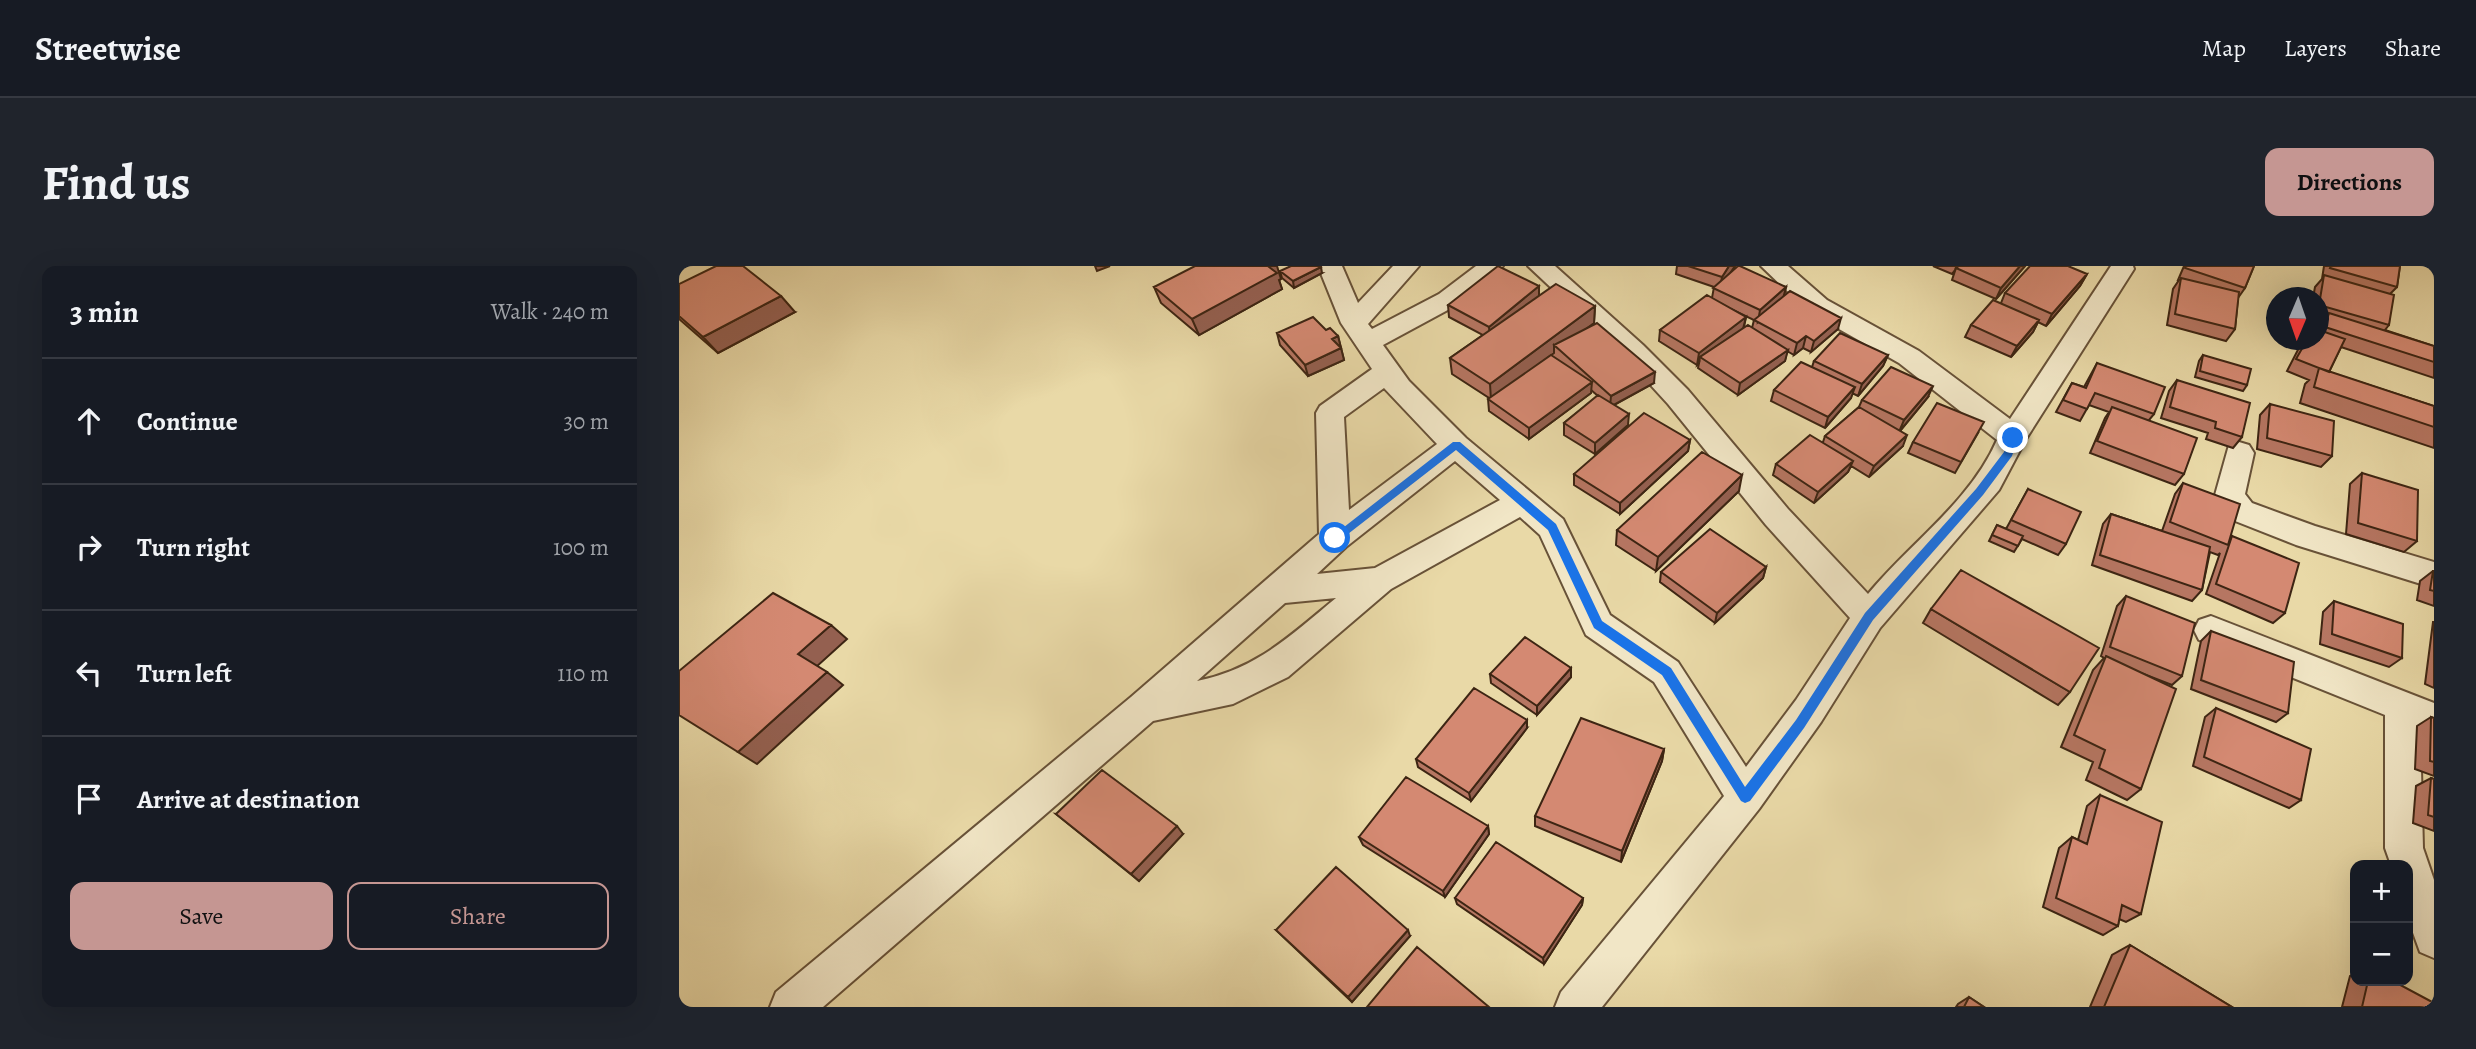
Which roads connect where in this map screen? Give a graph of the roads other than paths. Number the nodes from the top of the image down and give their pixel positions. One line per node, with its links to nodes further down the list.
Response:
1 (1330, 266): 7 (street)
2 (1407, 266): 7 (street)
3 (1491, 266): 7 (street)
4 (1540, 266): 17 (street)
5 (1773, 266): 9 (street)
6 (2122, 269): 9 (street)
7 (1361, 332): 8 (street)
8 (1387, 372): 10 (street); 13 (street)
9 (2013, 438): 17 (street)
10 (1456, 444): 12 (street); 13 (street)
11 (2239, 453): 14 (street)
12 (1522, 502): 15 (street); 21 (street)
13 (1335, 538): 16 (street)
14 (2434, 575)
15 (1380, 580): 16 (street); 19 (street)
16 (1277, 591): 19 (street)
17 (1869, 617): 21 (street)
18 (2211, 630): 20 (street)
19 (1143, 708): 23 (street)
20 (2418, 713): 22 (street)
21 (1745, 797): 24 (street)
22 (2434, 939)
23 (791, 1007)
24 (1576, 1007)

